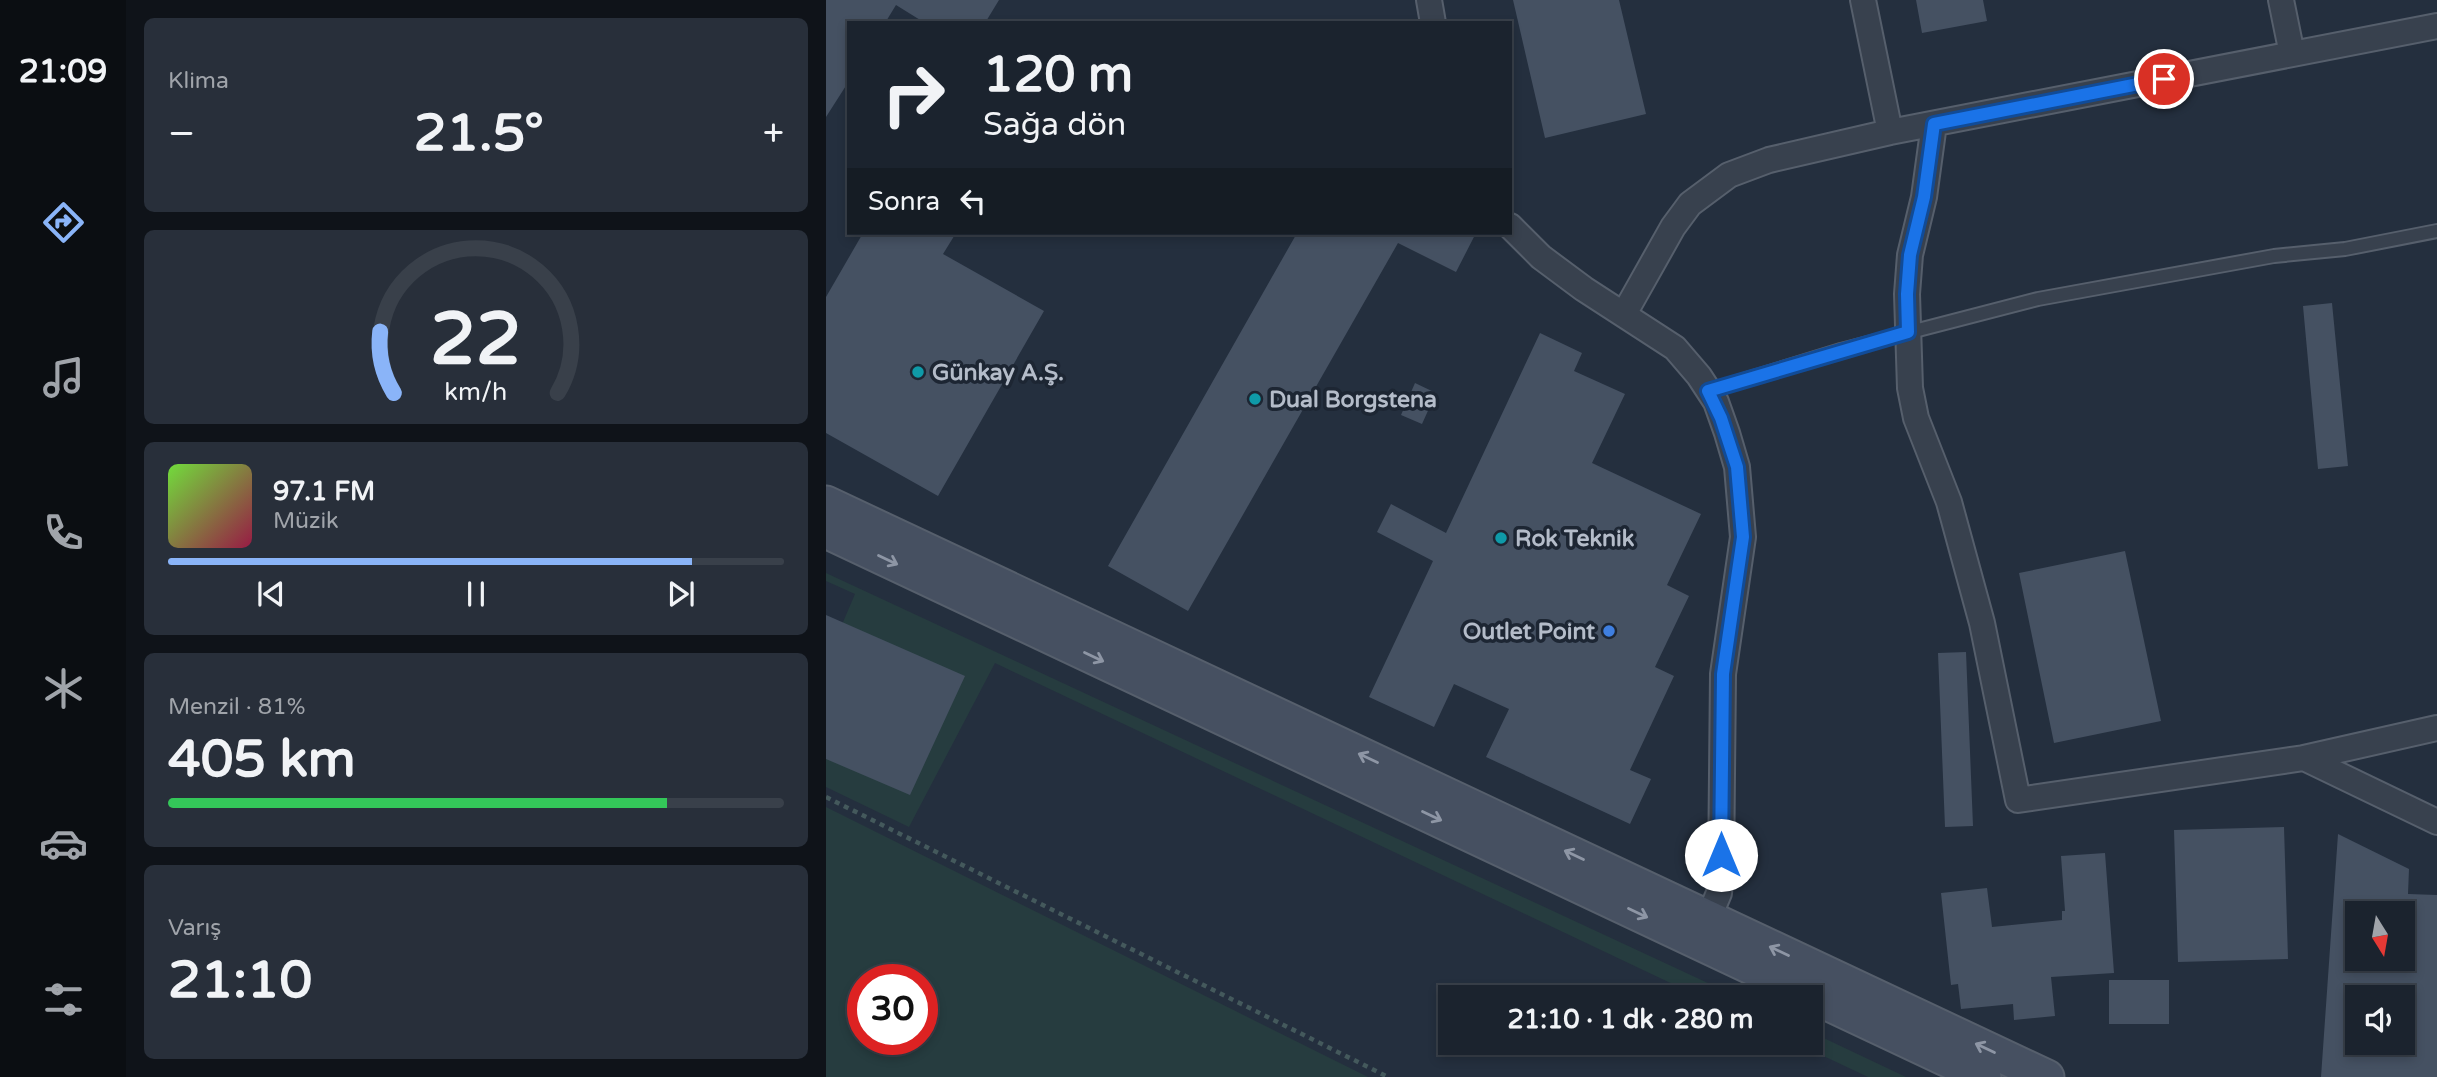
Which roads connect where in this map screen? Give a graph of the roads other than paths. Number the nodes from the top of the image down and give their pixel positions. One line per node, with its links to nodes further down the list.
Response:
1 (1429, 0): 4 (street)
2 (1863, 0): 8 (street)
3 (2281, 0): 6 (street)
4 (1433, 21)
5 (2437, 26): 6 (street)
6 (2292, 54): 7 (street)
7 (1934, 124): 8 (street); 12 (street)
8 (1890, 132): 11 (street)
9 (1512, 228): 11 (street)
10 (2437, 231): 12 (lane)
11 (1624, 314): 13 (street)
12 (1908, 332): 13 (lane); 17 (street)
13 (1708, 391): 19 (street)
14 (826, 503): 19 (main road, one-way to 14)
15 (826, 531): 19 (main road, one-way to 19)
16 (2437, 728): 17 (street)
17 (2304, 758): 18 (street)
18 (2437, 822)
19 (1704, 930): 20 (main road); 21 (main road, one-way to 19)
20 (1984, 1077)
21 (2047, 1077)

